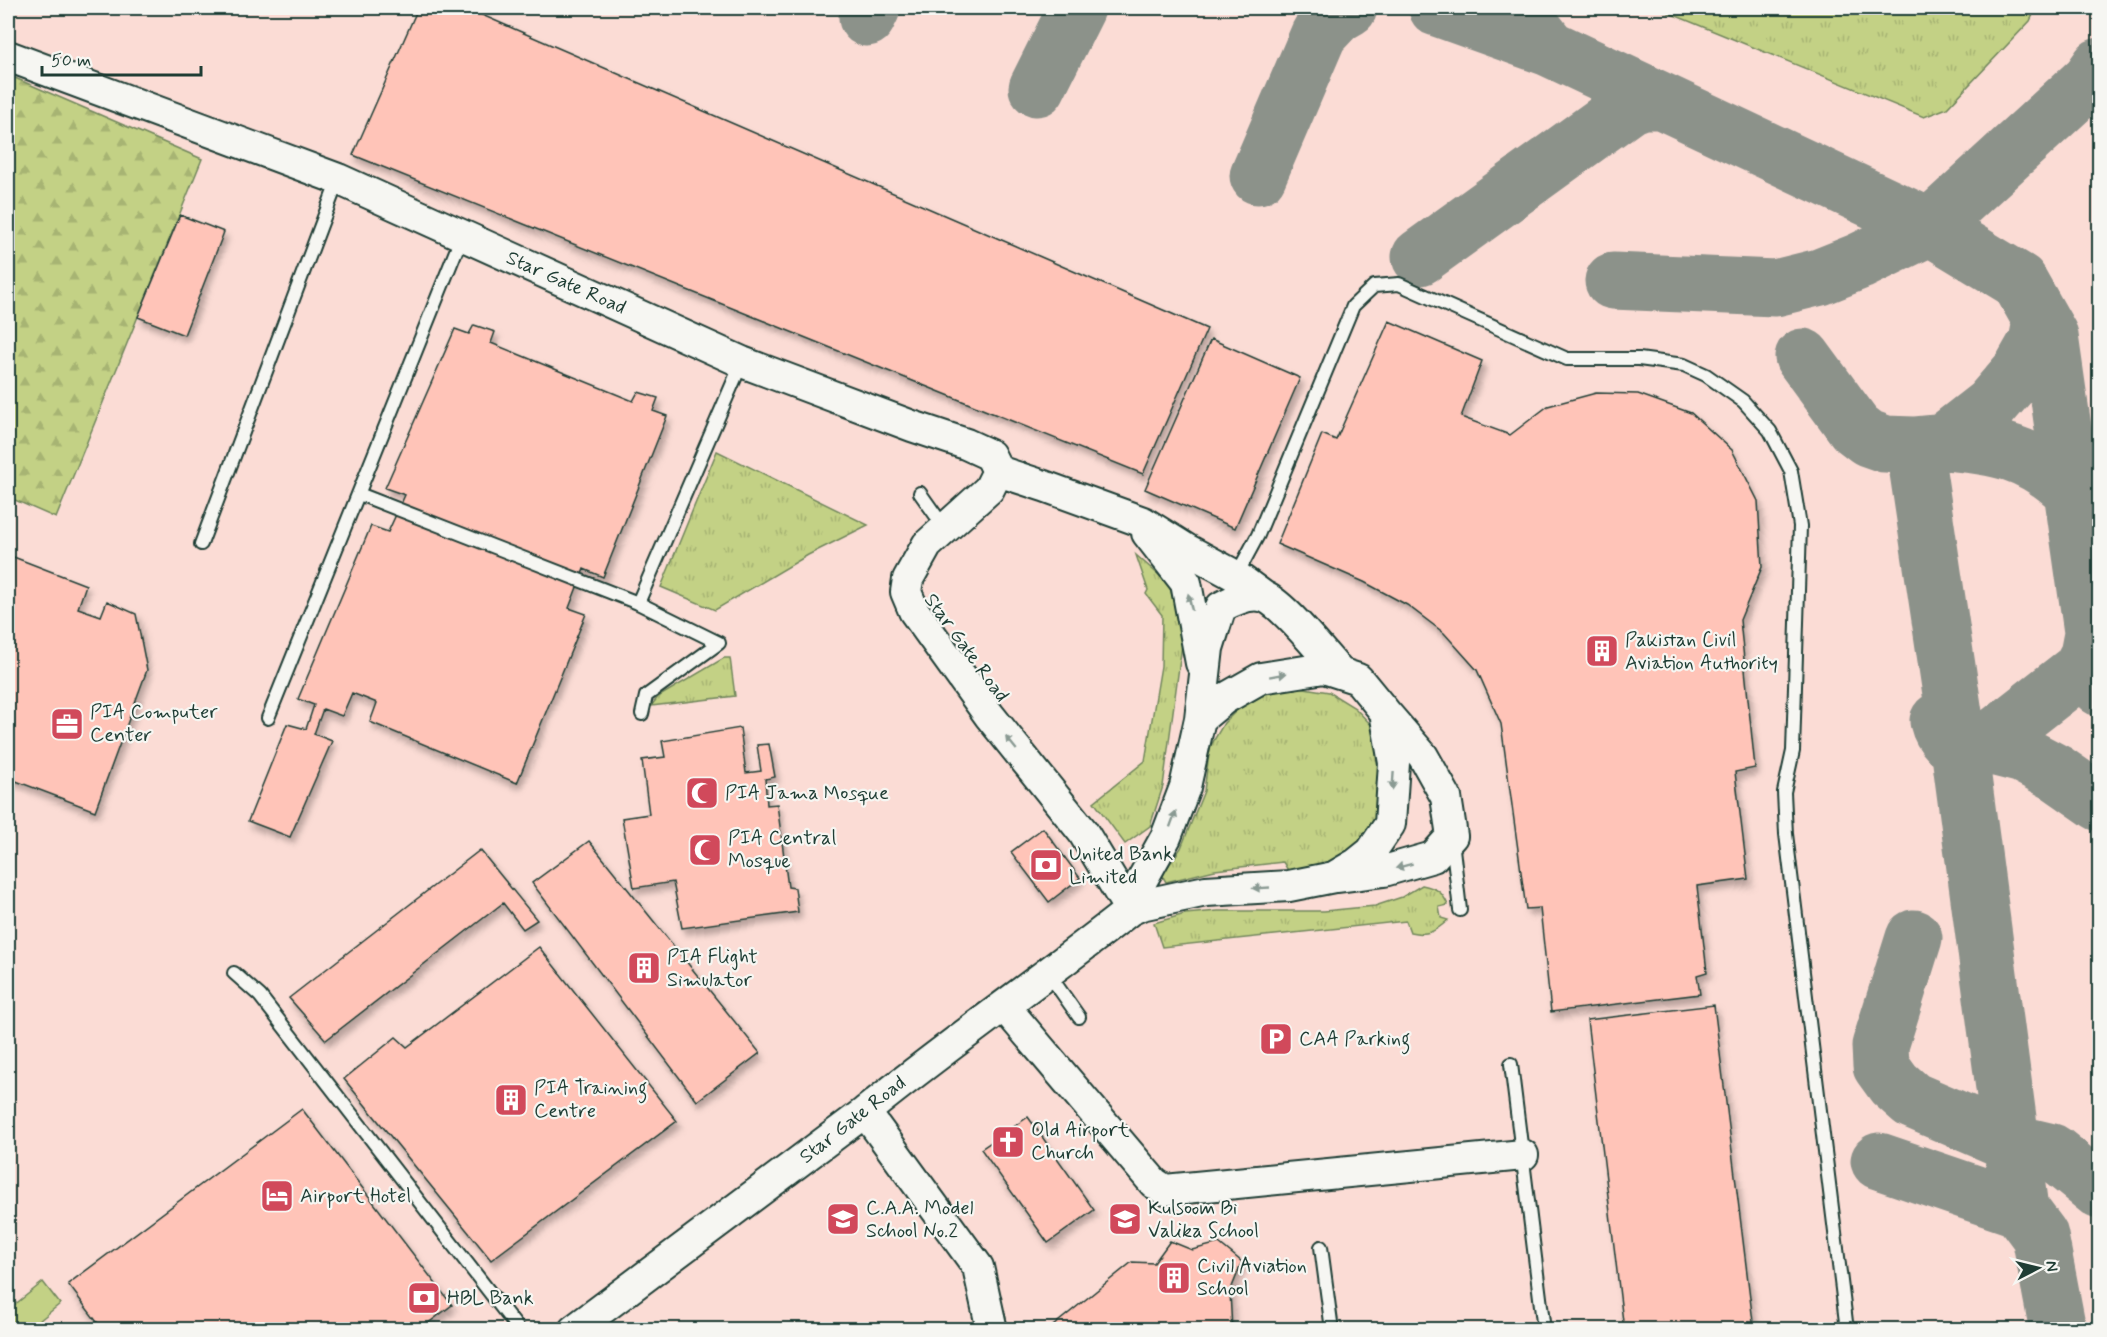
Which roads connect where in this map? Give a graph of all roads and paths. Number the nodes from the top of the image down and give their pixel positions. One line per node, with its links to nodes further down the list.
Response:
1 (8, 56): 2 (street, Star Gate Road)
2 (338, 179): 3 (street, Star Gate Road); 10 (lane)
3 (462, 236): 4 (street, Star Gate Road); 7 (lane)
4 (742, 362): 5 (street, Star Gate Road); 13 (lane)
5 (998, 471): 8 (street); 9 (street, Star Gate Road)
6 (920, 493): 9 (lane)
7 (358, 494): 13 (lane); 18 (lane)
8 (1137, 520): 11 (street); 15 (street, one-way to 8)
9 (944, 527): 22 (street, Star Gate Road)
10 (201, 544)
11 (1236, 576): 12 (street); 37 (lane)
12 (1263, 596): 14 (street); 15 (street)
13 (638, 603): 17 (lane)
14 (1340, 673): 16 (street); 19 (street, one-way to 14)
15 (1204, 680): 19 (street)
16 (1385, 712): 20 (street); 21 (street, one-way to 21)
17 (642, 714)
18 (268, 718)
19 (1200, 719): 22 (street, one-way to 19)
20 (1452, 836): 21 (street, one-way to 21); 23 (lane)
21 (1334, 877): 22 (street, one-way to 22)
22 (1130, 910): 25 (street, Star Gate Road)
23 (1460, 910)
24 (234, 973): 32 (lane)
25 (1048, 973): 26 (street, Star Gate Road); 27 (lane)
26 (1004, 1006): 29 (street, Star Gate Road); 30 (street)
27 (1079, 1017)
28 (1511, 1064): 30 (lane)
29 (865, 1112): 33 (street, Star Gate Road); 34 (street)
30 (1522, 1155): 36 (lane)
31 (1321, 1247): 35 (lane)
32 (519, 1329)
33 (574, 1329)
34 (992, 1329)
35 (1332, 1329)
36 (1544, 1329)
37 (1847, 1329)

